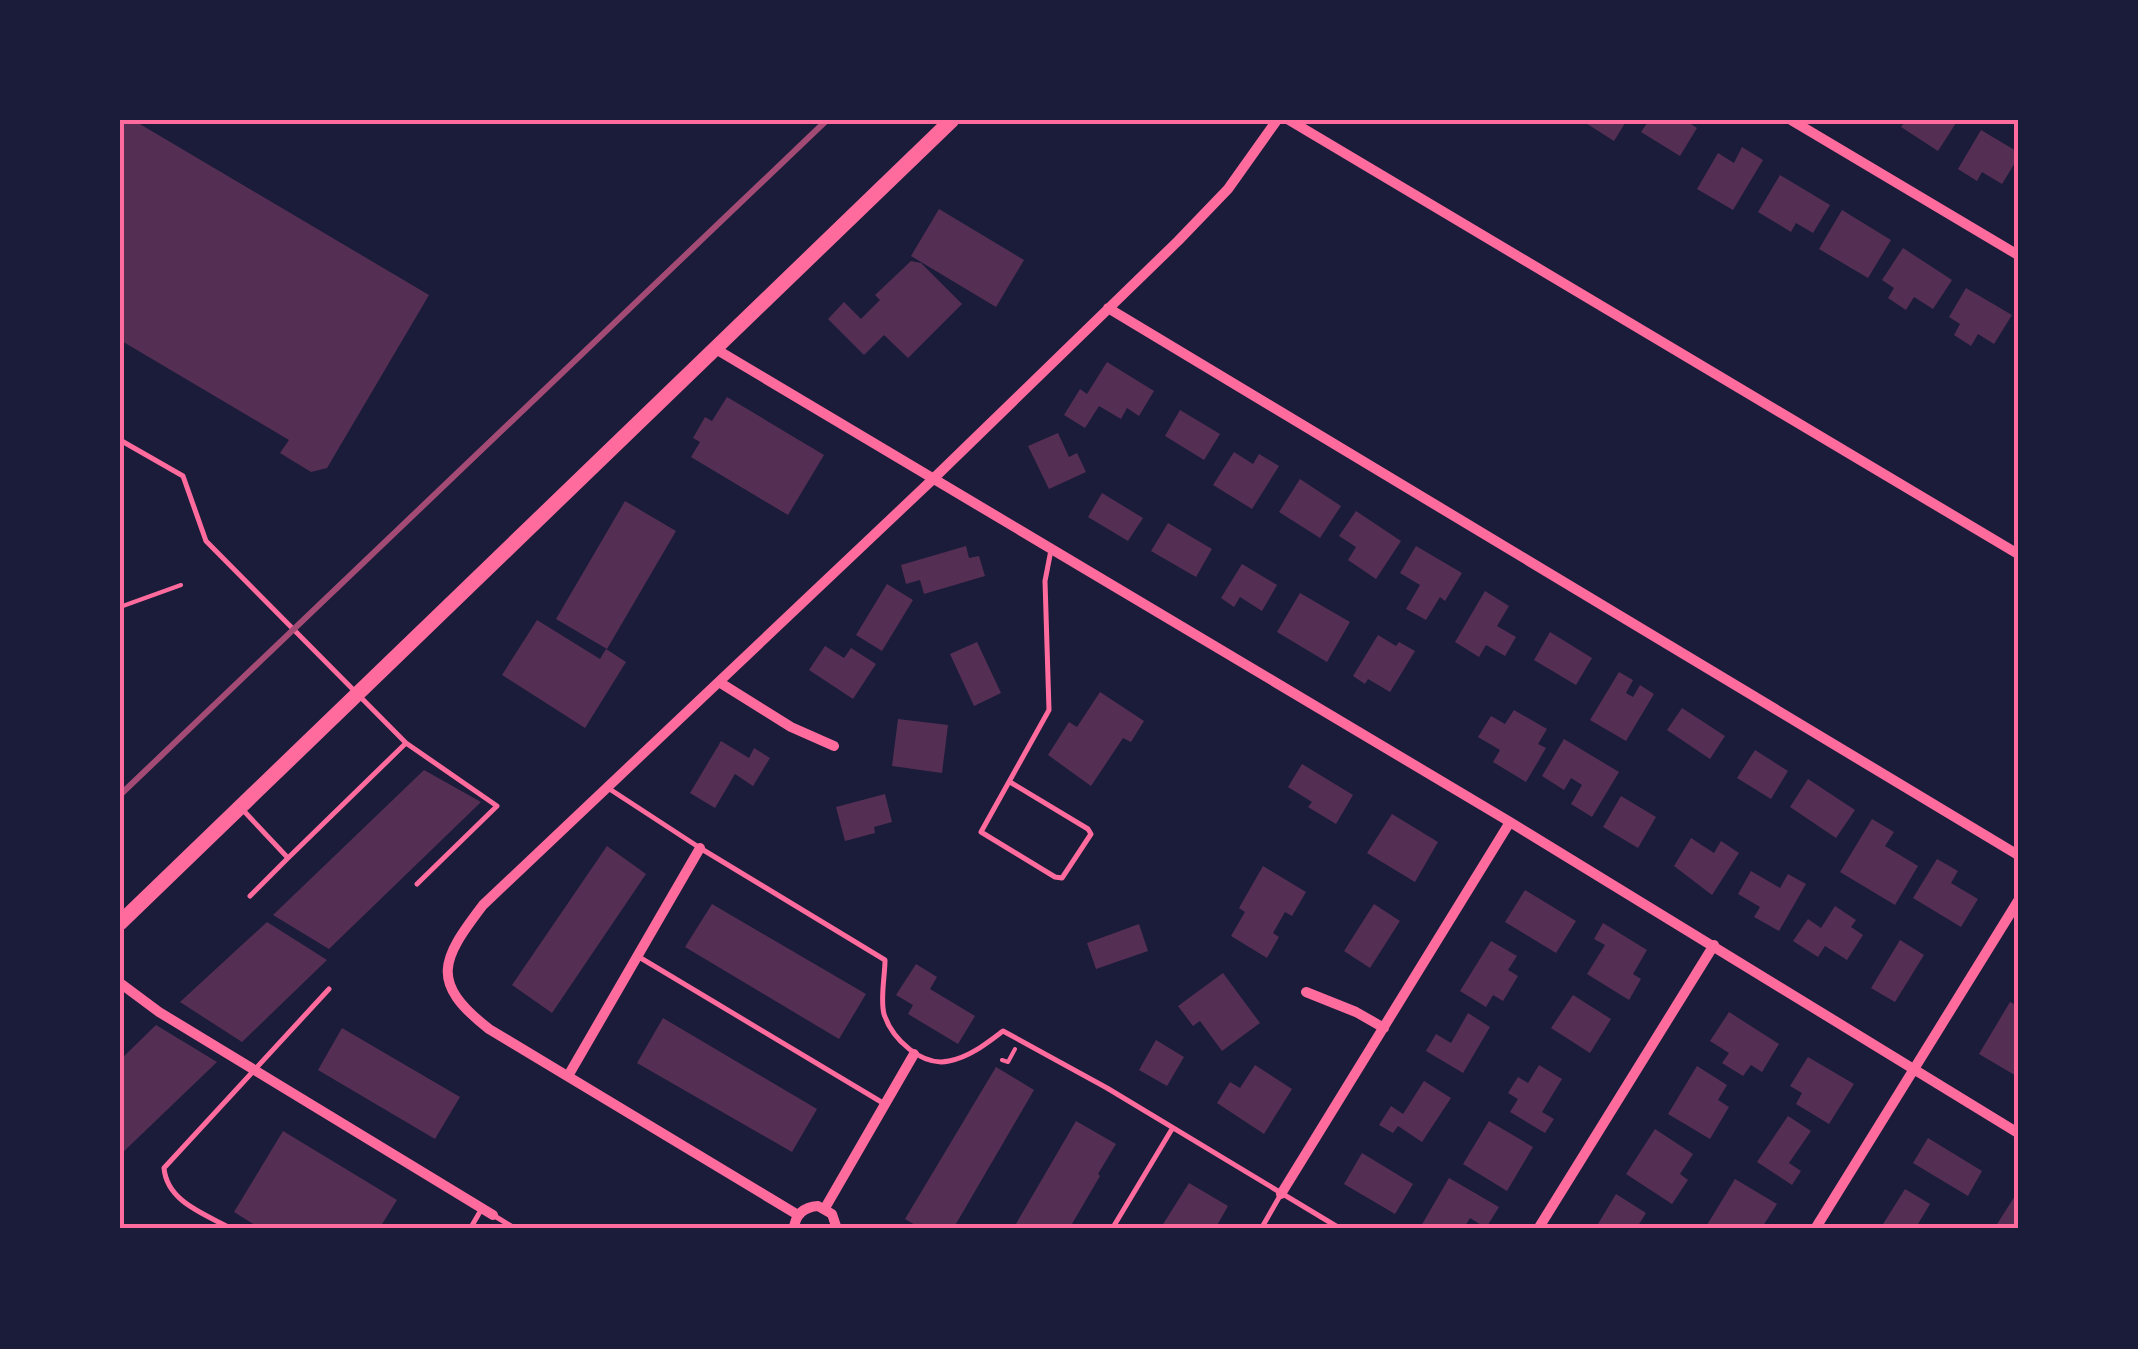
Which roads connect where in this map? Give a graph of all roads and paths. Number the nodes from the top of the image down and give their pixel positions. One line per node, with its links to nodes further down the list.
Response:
1 (952, 120): 7 (main road)
2 (1277, 120): 6 (street)
3 (1290, 120): 11 (street)
4 (1791, 120): 5 (street)
5 (2018, 255)
6 (1108, 308): 9 (street); 23 (street)
7 (714, 348): 9 (street); 15 (main road)
8 (120, 440): 15 (lane)
9 (932, 480): 10 (street); 14 (street)
10 (1051, 550): 18 (lane); 21 (street)
11 (2018, 554)
12 (181, 585): 13 (path)
13 (120, 607)
14 (719, 682): 17 (street); 19 (street)
15 (356, 694): 16 (lane); 20 (main road)
16 (406, 743): 24 (lane); 25 (lane)
17 (834, 746)
18 (1010, 782): 18 (lane)
19 (608, 788): 22 (lane); 38 (street)
20 (240, 806): 24 (lane); 28 (main road)
21 (1510, 822): 29 (street); 34 (street)
22 (700, 848): 30 (street); 35 (lane)
23 (2018, 855)
24 (288, 858): 26 (lane)
25 (417, 884)
26 (250, 896)
27 (2018, 901): 37 (street)
28 (120, 923)
29 (1714, 946): 37 (street); 54 (street)
30 (637, 956): 38 (street); 39 (lane)
31 (120, 983): 36 (street)
32 (329, 989): 36 (lane)
33 (1306, 992): 34 (street)
34 (1384, 1028): 42 (street)
35 (914, 1054): 39 (street); 40 (lane)
36 (253, 1069): 44 (street); 46 (lane)
37 (1914, 1069): 41 (street); 55 (street)
38 (568, 1076): 45 (street)
39 (885, 1104): 43 (street)
40 (1173, 1128): 42 (lane); 51 (lane)
41 (2018, 1133)
42 (1281, 1194): 52 (lane); 53 (lane)
43 (825, 1208): 45 (street); 50 (street)
44 (487, 1212): 47 (lane); 48 (lane)
45 (798, 1215): 49 (street)
46 (232, 1229)
47 (470, 1229)
48 (516, 1229)
49 (794, 1229)
50 (837, 1229)
51 (1112, 1229)
52 (1261, 1229)
53 (1341, 1229)
54 (1538, 1229)
55 (1816, 1229)

